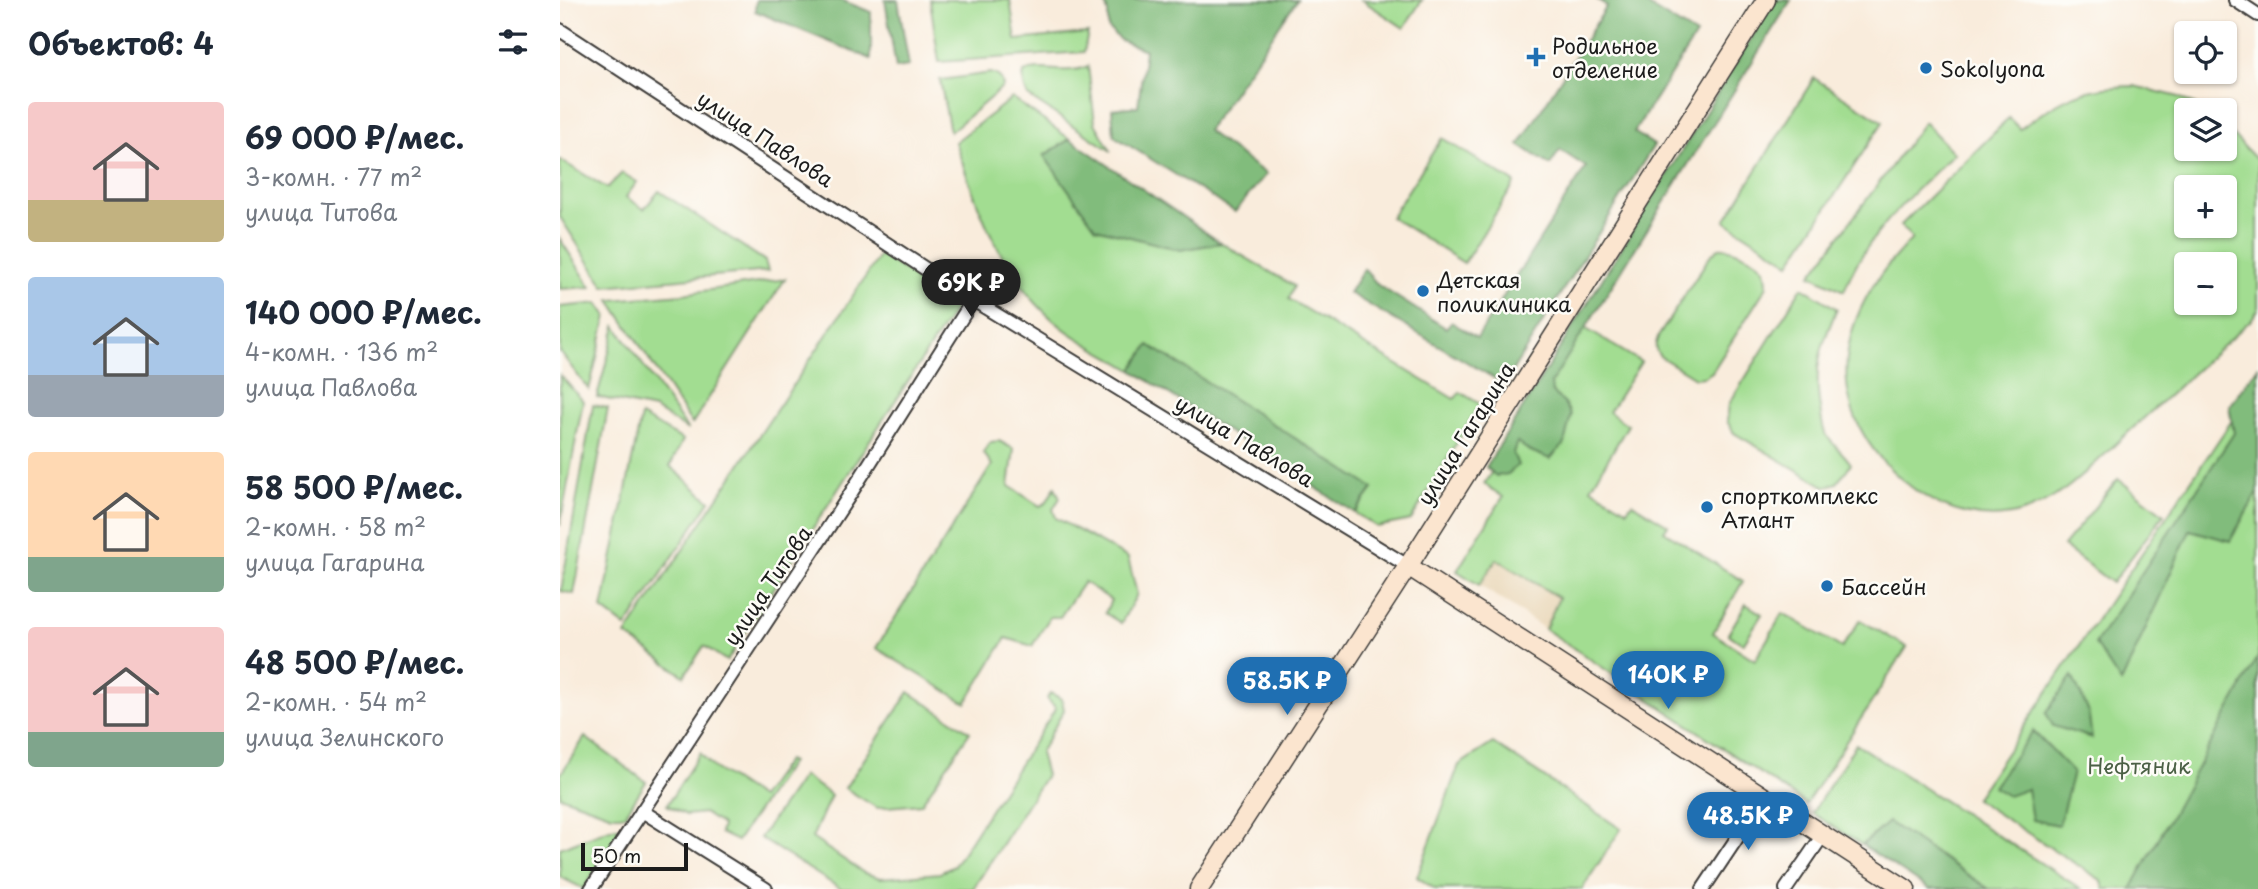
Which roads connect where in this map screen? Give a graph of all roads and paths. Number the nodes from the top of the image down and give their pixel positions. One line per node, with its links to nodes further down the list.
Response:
1 (1766, 0): 6 (main road, улица Гагарина)
2 (2235, 0): 3 (street)
3 (2258, 15)
4 (560, 30): 5 (street, улица Павлова)
5 (973, 300): 6 (street, улица Павлова); 8 (street, улица Титова)
6 (1408, 566): 7 (main road, улица Павлова); 12 (main road, улица Гагарина)
7 (1765, 796): 9 (main road, улица Павлова); 13 (street)
8 (642, 811): 10 (street, улица Титова); 11 (street)
9 (1823, 835): 14 (street); 15 (main road, улица Павлова)
10 (591, 889)
11 (766, 889)
12 (1199, 889)
13 (1703, 889)
14 (1786, 889)
15 (1906, 889)

